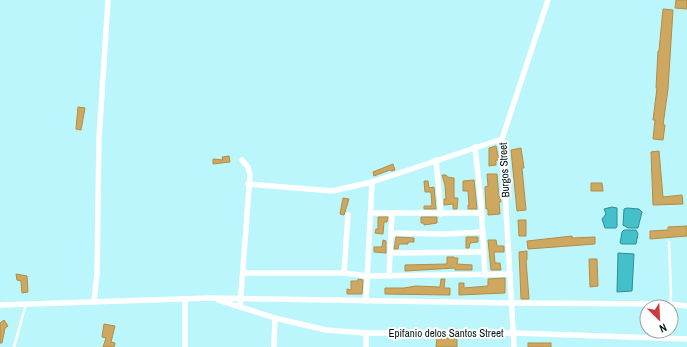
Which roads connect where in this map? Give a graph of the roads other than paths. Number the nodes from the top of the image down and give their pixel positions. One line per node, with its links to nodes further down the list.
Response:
1 (108, 0): 30 (street)
2 (548, 0): 3 (street, Burgos Street)
3 (502, 138): 4 (street); 21 (street, Burgos Street)
4 (475, 147): 6 (street); 9 (street)
5 (242, 160): 8 (street)
6 (436, 160): 7 (street); 12 (street)
7 (372, 182): 8 (street); 10 (street)
8 (248, 184): 19 (street)
9 (482, 213): 12 (street); 14 (street)
10 (371, 214): 11 (street); 23 (street)
11 (392, 214): 12 (street); 15 (street)
12 (442, 214)
13 (348, 215): 20 (street)
14 (483, 232): 15 (street); 17 (street)
15 (391, 233): 18 (street)
16 (669, 242): 28 (lane)
17 (484, 252): 18 (street); 22 (street)
18 (390, 253): 24 (street)
19 (243, 273): 20 (street); 26 (street)
20 (344, 273): 23 (street)
21 (510, 274): 22 (street); 32 (street, Burgos Street)
22 (485, 275): 24 (street)
23 (367, 276): 24 (street); 29 (street)
24 (389, 276)
25 (210, 298): 26 (street); 27 (street); 35 (street, Epifanio delos Santos Street)
26 (242, 298): 29 (street); 35 (street)
27 (185, 299): 30 (street); 41 (street)
28 (670, 299)
29 (366, 301): 32 (street)
30 (94, 302): 31 (street)
31 (26, 303): 34 (street); 40 (lane)
32 (512, 303): 33 (street); 38 (street, Burgos Street)
33 (639, 304)
34 (0, 305)
35 (240, 307): 36 (street, Epifanio delos Santos Street)
36 (274, 318): 37 (street, Epifanio delos Santos Street); 42 (street)
37 (366, 333): 38 (street, Epifanio delos Santos Street); 43 (street)
38 (514, 333): 39 (street, Epifanio delos Santos Street); 44 (street, Burgos Street)
39 (687, 339)
40 (14, 347)
41 (185, 347)
42 (274, 347)
43 (366, 347)
44 (514, 347)

